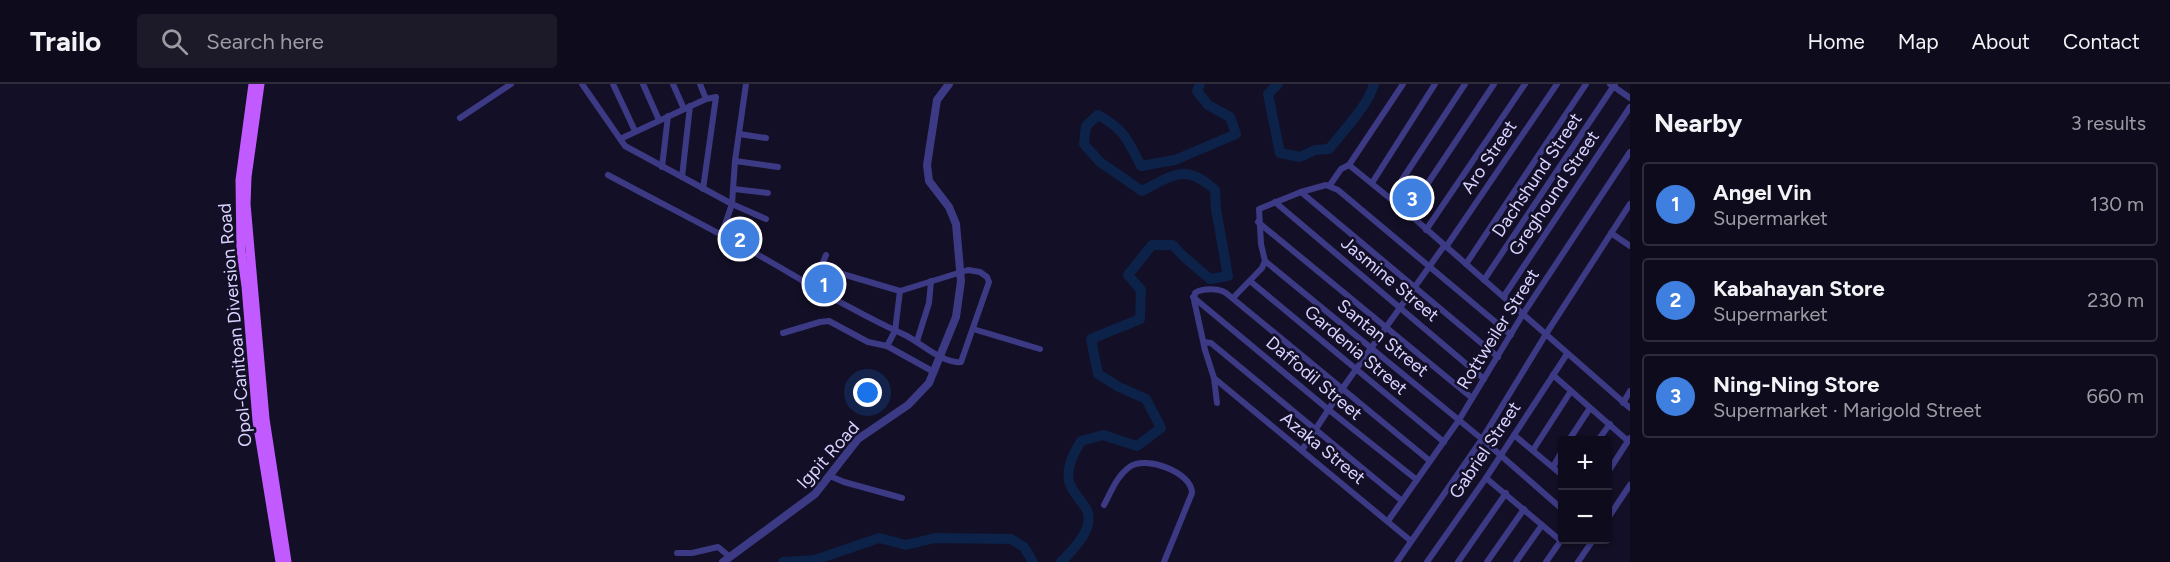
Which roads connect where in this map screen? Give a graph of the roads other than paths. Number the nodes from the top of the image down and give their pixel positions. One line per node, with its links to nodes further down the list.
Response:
1 (253, 84): 140 (main road, Opol-Canitoan Diversion Road)
2 (260, 84): 141 (main road, Opol-Canitoan Diversion Road)
3 (511, 84): 24 (street)
4 (582, 84): 29 (street)
5 (613, 84): 26 (street)
6 (643, 84): 25 (street)
7 (673, 84): 22 (street)
8 (700, 84): 20 (street)
9 (746, 84): 27 (street)
10 (949, 84): 64 (street, Igpit Road)
11 (1403, 84): 32 (street)
12 (1435, 84): 37 (street)
13 (1465, 84): 43 (street)
14 (1494, 84): 47 (street)
15 (1525, 84): 52 (street)
16 (1557, 84): 57 (street, Aro Street)
17 (1586, 84): 61 (street)
18 (1613, 85): 19 (street); 65 (street, Dachshund Street)
19 (1630, 98)
20 (706, 99): 22 (street); 39 (street)
21 (1630, 107): 71 (street, Greghound Street)
22 (687, 108): 23 (street); 36 (street)
23 (668, 116): 25 (street); 33 (street)
24 (460, 118)
25 (659, 120): 26 (street)
26 (635, 131): 29 (street)
27 (739, 134): 28 (street); 31 (street)
28 (766, 138)
29 (620, 139): 33 (street)
30 (1630, 152): 75 (street, Rottweiler Street)
31 (735, 161): 34 (street); 40 (street)
32 (1348, 165): 37 (street); 38 (street)
33 (662, 167): 36 (street)
34 (778, 167)
35 (608, 175): 54 (street)
36 (682, 177): 39 (street)
37 (1372, 183): 43 (street)
38 (1331, 186): 41 (street); 62 (street)
39 (703, 189): 45 (street)
40 (734, 189): 42 (street); 45 (street)
41 (1301, 192): 44 (street); 69 (street)
42 (768, 194)
43 (1390, 198): 47 (street)
44 (1275, 202): 51 (street); 74 (street, Jasmine Street)
45 (732, 204): 49 (street); 54 (street)
46 (1630, 204): 48 (street)
47 (1408, 213): 52 (street)
48 (1623, 214): 50 (street); 53 (street)
49 (766, 219)
50 (1630, 219)
51 (1258, 222): 60 (street); 76 (street)
52 (1426, 230): 57 (street)
53 (1611, 233): 56 (street); 80 (street)
54 (721, 236): 58 (street)
55 (750, 236): 58 (street)
56 (1630, 246)
57 (1445, 247): 61 (street); 62 (street, Aro Street)
58 (745, 249): 68 (street)
59 (826, 255): 63 (street)
60 (1265, 261): 67 (street); 85 (street, Santan Street)
61 (1466, 264): 65 (street)
62 (1430, 267): 69 (street, Aro Street); 81 (street)
63 (822, 268): 68 (street); 70 (street)
64 (961, 272): 66 (street); 77 (street); 88 (street, Igpit Road)
65 (1484, 280): 71 (street)
66 (931, 281): 70 (street); 82 (street)
67 (1251, 281): 73 (street); 90 (street, Gardenia Street)
68 (813, 286): 78 (street)
69 (1415, 287): 74 (street, Aro Street); 89 (street)
70 (900, 291): 78 (street)
71 (1504, 296): 75 (street)
72 (1193, 297): 73 (street); 83 (street); 103 (street, Daffodil Street)
73 (1233, 298): 95 (street)
74 (1401, 307): 76 (street, Aro Street); 94 (street, Jasmine Street)
75 (1523, 314): 80 (street); 81 (street, Rottweiler Street)
76 (1387, 327): 85 (street, Aro Street); 98 (street)
77 (973, 329): 86 (street); 88 (street)
78 (895, 331): 82 (street); 84 (street)
79 (783, 333): 84 (street)
80 (1546, 334): 87 (street); 110 (street)
81 (1511, 335): 89 (street, Rottweiler Street)
82 (917, 341): 88 (street)
83 (1204, 342): 93 (street); 106 (street)
84 (887, 346): 91 (street)
85 (1371, 348): 90 (street, Aro Street); 104 (street, Santan Street)
86 (1040, 350)
87 (1567, 354): 92 (street, Gabriel Street); 99 (street)
88 (939, 355): 91 (street, Igpit Road)
89 (1498, 357): 94 (street, Rottweiler Street)
90 (1355, 370): 95 (street, Aro Street); 112 (street, Gardenia Street)
91 (934, 372): 121 (street, Igpit Road)
92 (1553, 375): 96 (street); 107 (street, Gabriel Street)
93 (1214, 378): 100 (street); 113 (street, Azaka Street)
94 (1484, 379): 98 (street, Rottweiler Street)
95 (1342, 389): 103 (street, Aro Street); 117 (street)
96 (1571, 391): 101 (street); 114 (street)
97 (1630, 391): 99 (street)
98 (1472, 398): 104 (street, Rottweiler Street)
99 (1623, 403): 102 (street)
100 (1217, 404)
101 (1590, 408): 105 (street); 108 (street)
102 (1630, 408)
103 (1329, 410): 106 (street, Aro Street); 123 (street, Daffodil Street)
104 (1459, 420): 110 (street, Santan Street); 112 (street, Rottweiler Street)
105 (1610, 424): 109 (street); 111 (street)
106 (1316, 431): 113 (street, Aro Street); 127 (street)
107 (1514, 435): 114 (street); 115 (street, Gabriel Street)
108 (1572, 436)
109 (1602, 436)
110 (1482, 439): 115 (street, Santan Street); 135 (street)
111 (1629, 440): 118 (street)
112 (1444, 442): 117 (street, Rottweiler Street)
113 (1302, 450): 132 (street, Azaka Street)
114 (1533, 450): 119 (street)
115 (1501, 456): 122 (street, Gabriel Street); 128 (street, Santan Street)
116 (1558, 459): 119 (street)
117 (1430, 461): 123 (street, Rottweiler Street)
118 (1612, 466)
119 (1553, 467): 120 (street)
120 (1558, 471)
121 (830, 476): 126 (street); 139 (street, Igpit Road)
122 (1486, 478): 125 (street); 144 (street, Gabriel Street)
123 (1417, 480): 127 (street, Rottweiler Street)
124 (1630, 485): 131 (street)
125 (1506, 493): 130 (street); 145 (street)
126 (902, 498)
127 (1402, 501): 132 (street, Rottweiler Street)
128 (1558, 504)
129 (1104, 505): 142 (street)
130 (1524, 509): 133 (street); 146 (street)
131 (1612, 512)
132 (1388, 521): 135 (street, Azaka Street)
133 (1542, 525): 134 (street); 147 (street)
134 (1558, 537)
135 (1411, 541): 143 (street)
136 (1559, 544): 148 (street)
137 (1590, 544): 149 (street)
138 (677, 553): 139 (street)
139 (726, 559)
140 (280, 562)
141 (286, 562)
142 (1164, 562)
143 (1397, 562)
144 (1427, 562)
145 (1458, 562)
146 (1487, 562)
147 (1516, 562)
148 (1546, 562)
149 (1578, 562)

